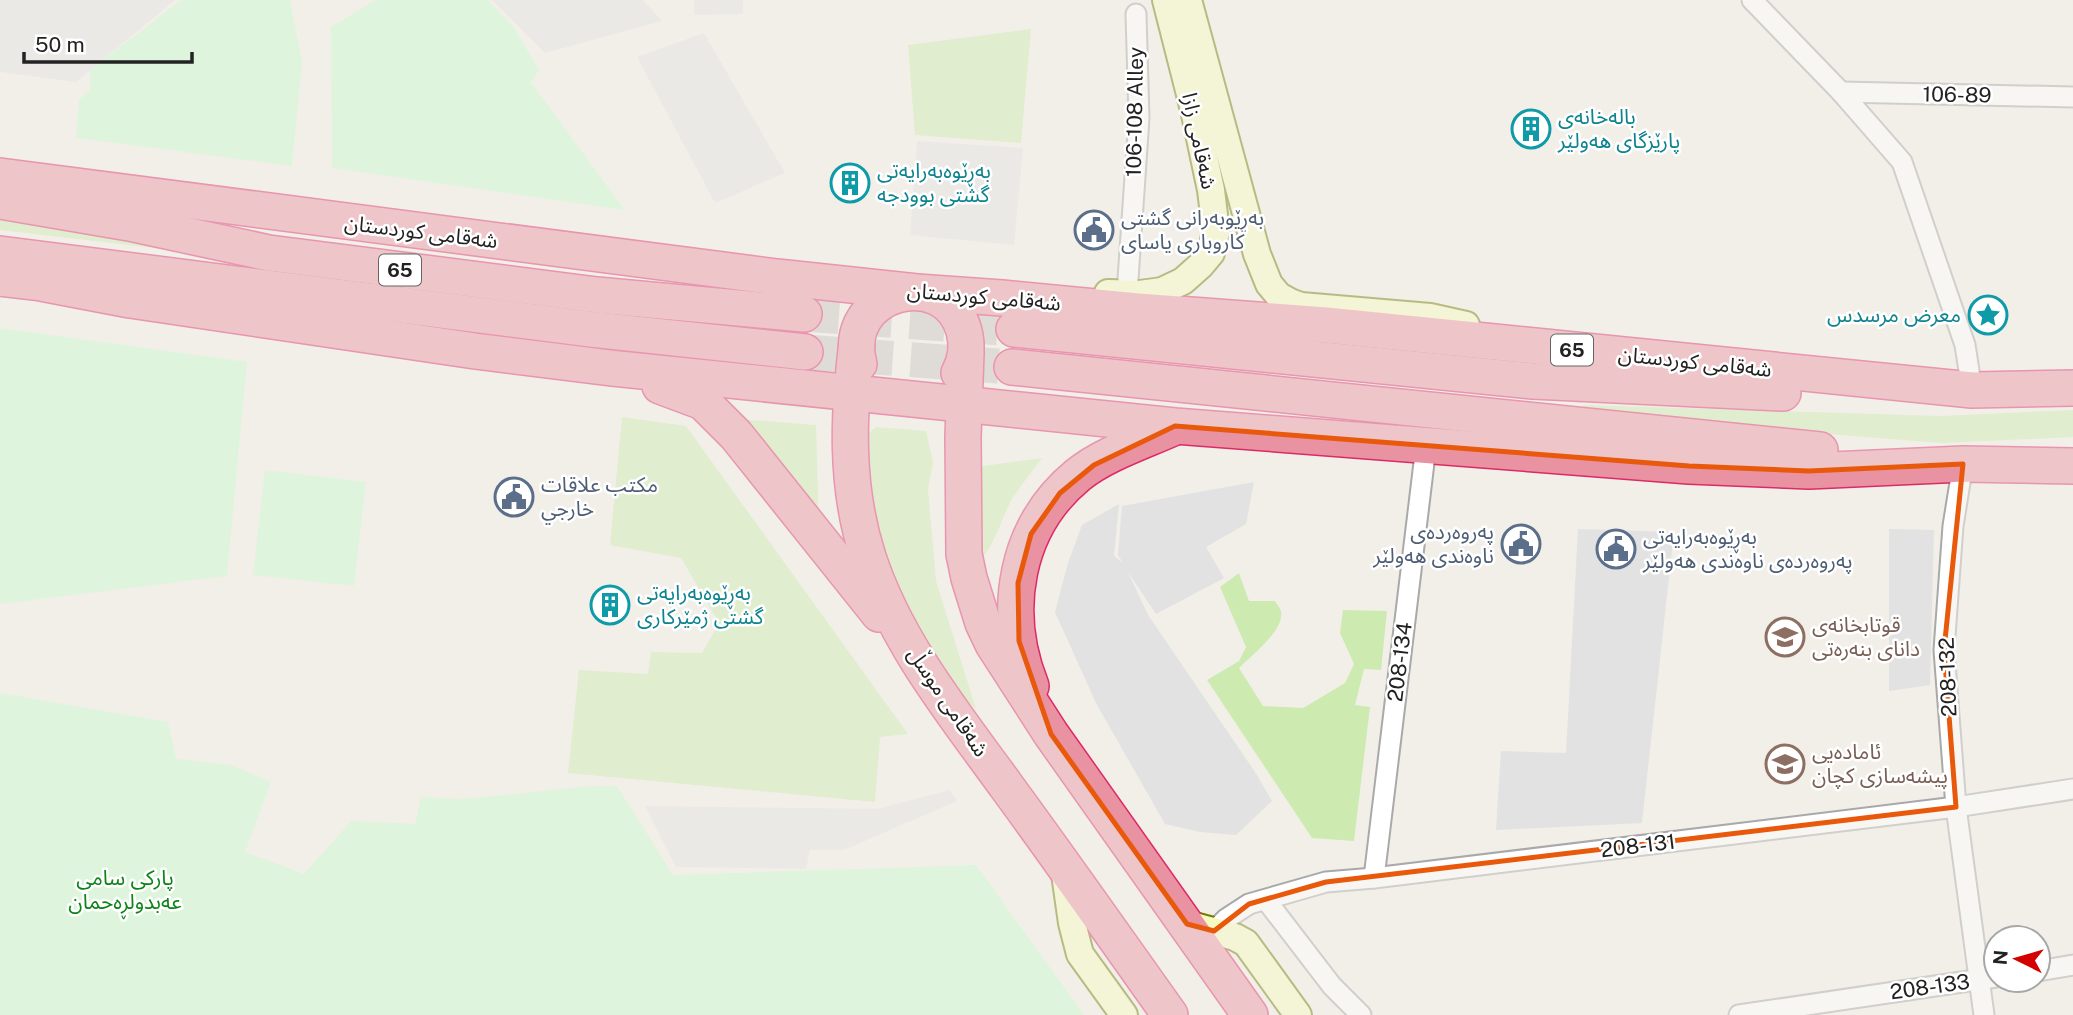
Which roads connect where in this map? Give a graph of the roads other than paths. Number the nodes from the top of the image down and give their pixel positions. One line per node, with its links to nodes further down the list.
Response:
1 (1166, 0): 13 (street, شەقامی زازا)
2 (1188, 0): 17 (street, شەقامی زازا)
3 (1752, 0): 5 (street)
4 (1136, 14): 13 (street, 106-108 Alley)
5 (1840, 92): 6 (street, 106-89); 23 (street)
6 (2073, 97)
7 (0, 176): 10 (highway, شەقامی کوردستان / 65)
8 (0, 201): 14 (highway, شەقامی کوردستان / 65)
9 (0, 254): 18 (highway, 65)
10 (777, 277): 12 (highway, شەقامی کوردستان / 65); 13 (street, شەقامی زازا)
11 (0, 278): 21 (highway)
12 (917, 292): 16 (highway); 17 (highway, شەقامی کوردستان / 65); 19 (highway)
13 (1127, 294)
14 (804, 314)
15 (1014, 329): 23 (highway, شەقامی کوردستان / 65)
16 (857, 342): 24 (highway, شەقامی موسڵ); 25 (highway)
17 (1542, 346): 23 (highway, شەقامی کوردستان / 65)
18 (805, 352)
19 (966, 353): 25 (highway); 26 (highway)
20 (1012, 367): 29 (highway)
21 (611, 368): 24 (highway); 31 (highway)
22 (2073, 388): 23 (highway, شەقامی کوردستان / 65)
23 (1972, 390)
24 (851, 392): 25 (highway); 31 (highway, شەقامی موسڵ)
25 (905, 398): 26 (highway)
26 (964, 404): 27 (highway); 32 (highway)
27 (1175, 426): 28 (highway); 32 (highway)
28 (1426, 446): 29 (highway); 36 (street, 208-134)
29 (1963, 464): 30 (highway); 34 (street, 208-132)
30 (2073, 466)
31 (919, 664): 35 (highway, شەقامی موسڵ)
32 (1051, 734): 38 (highway)
33 (2073, 789): 34 (street, 208-131)
34 (1956, 807): 36 (street, 208-131); 39 (street, 208-132)
35 (1064, 866): 44 (street); 45 (highway, شەقامی موسڵ)
36 (1374, 878): 37 (street, 208-131)
37 (1266, 900): 38 (street, 208-131); 48 (street)
38 (1200, 928): 46 (highway); 47 (street)
39 (1982, 951)
40 (2073, 965): 41 (street)
41 (2052, 969)
42 (1982, 980): 49 (street, 208-133)
43 (1986, 994): 50 (street, 208-132)
44 (1124, 1015)
45 (1170, 1015)
46 (1250, 1015)
47 (1298, 1015)
48 (1362, 1015)
49 (1739, 1015)
50 (1984, 1015)

